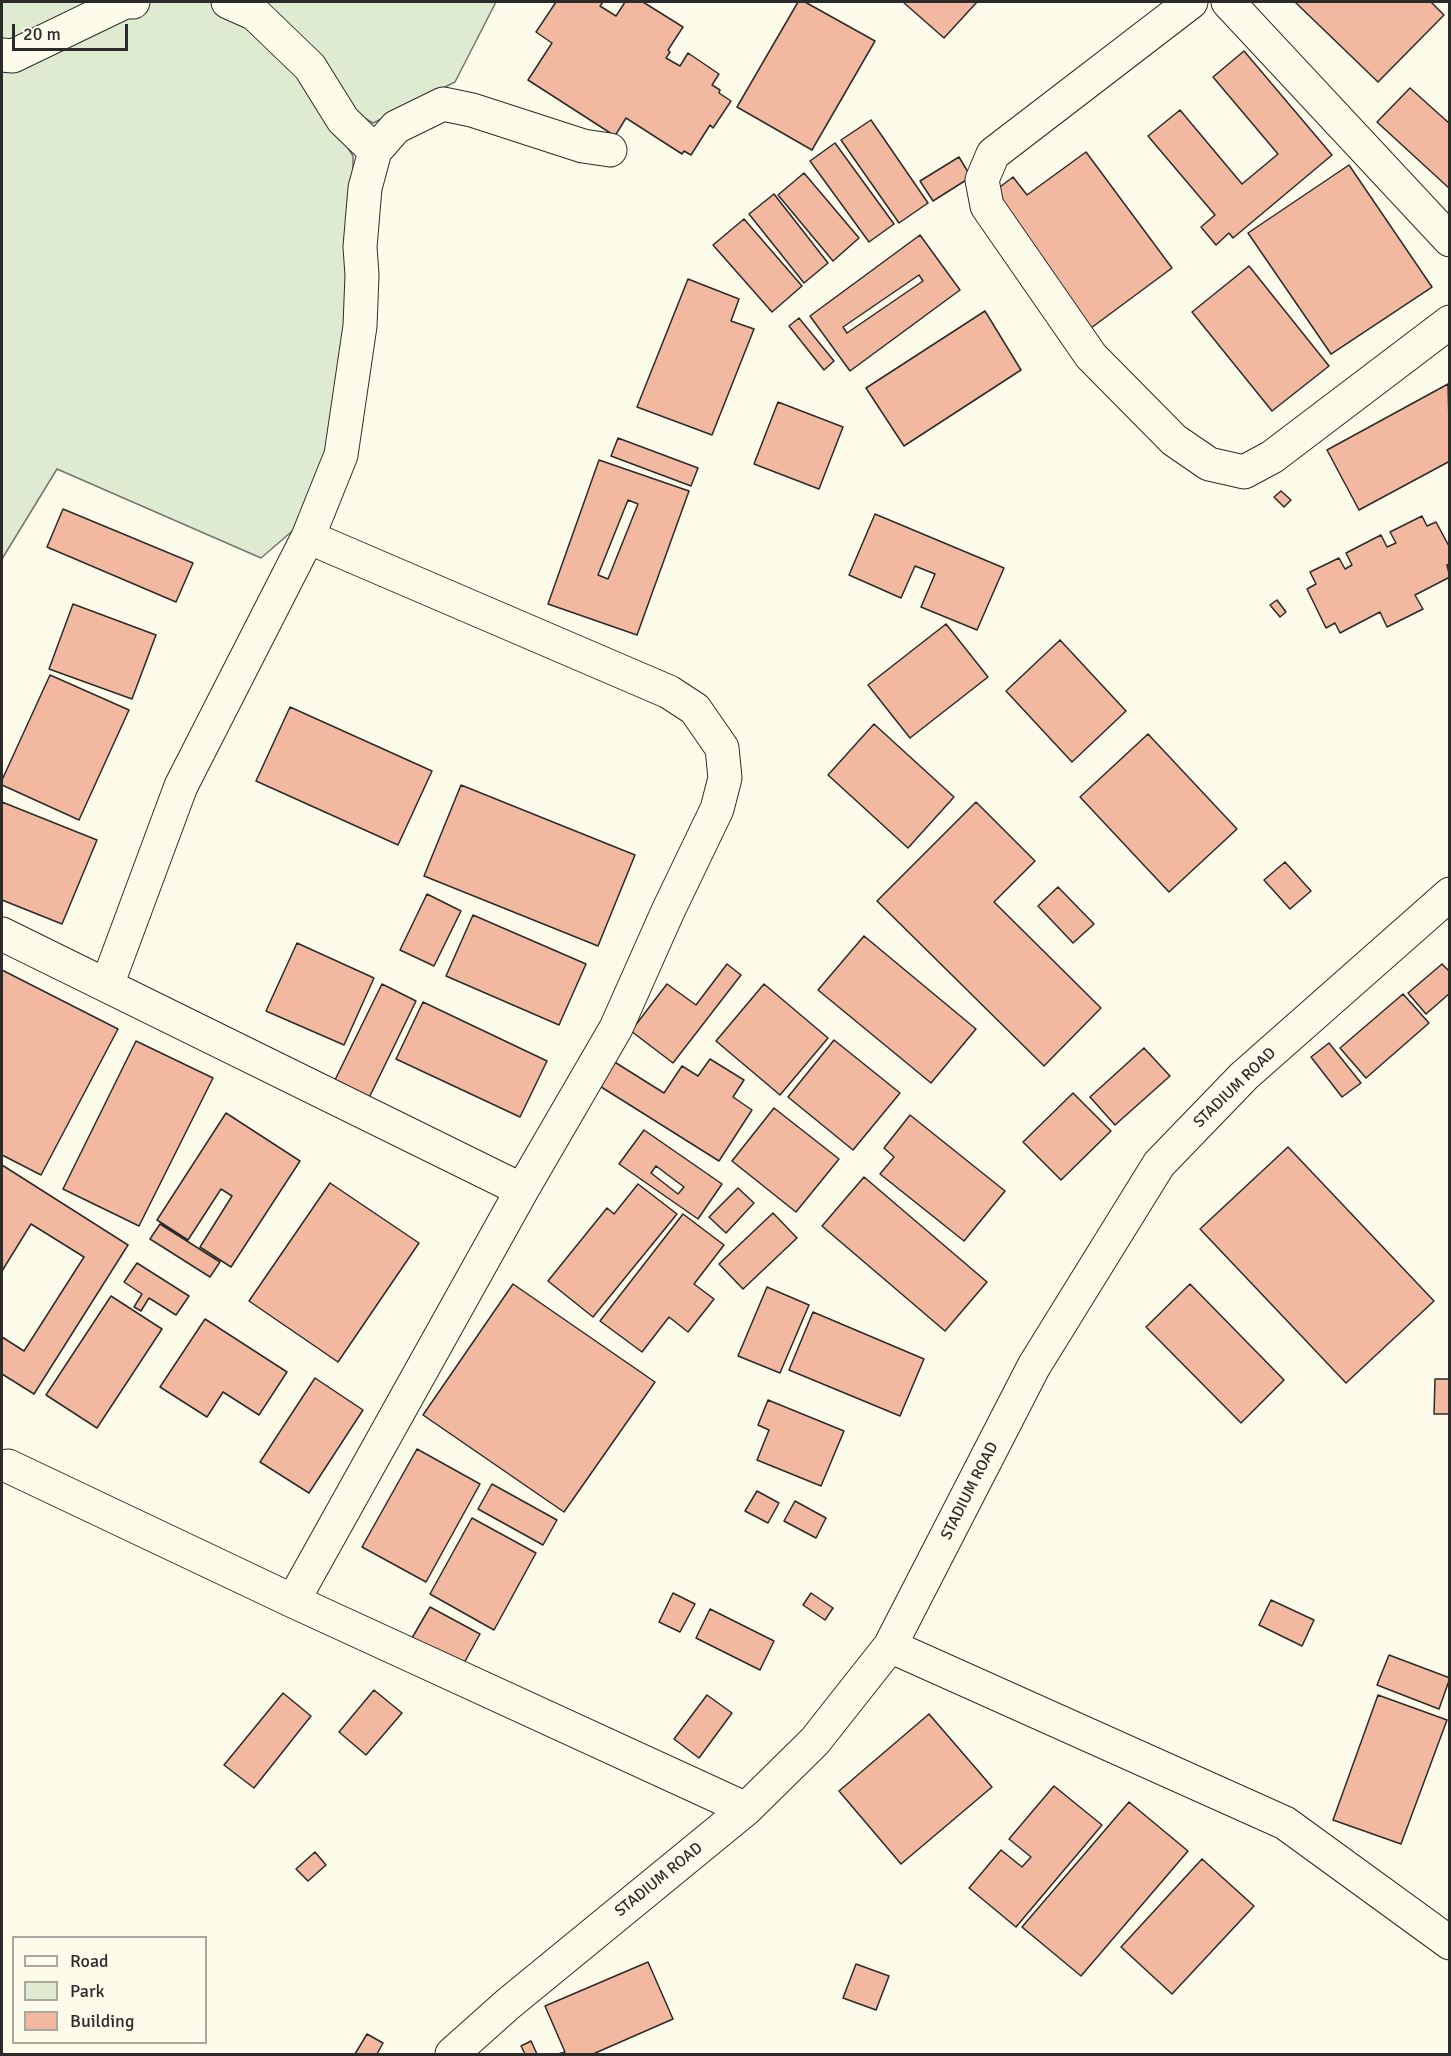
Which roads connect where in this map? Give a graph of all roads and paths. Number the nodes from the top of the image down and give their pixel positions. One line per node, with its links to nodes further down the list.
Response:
1 (133, 2): 5 (street)
2 (228, 2): 7 (street)
3 (1191, 2): 9 (street)
4 (1228, 2): 8 (street)
5 (2, 55)
6 (610, 150): 7 (street)
7 (375, 151): 10 (street)
8 (1449, 240)
9 (1449, 322)
10 (308, 537): 13 (street); 14 (street)
11 (1449, 894): 17 (street, STADIUM ROAD)
12 (2, 934): 13 (street)
13 (107, 985): 14 (street)
14 (522, 1190): 16 (street)
15 (8, 1466): 16 (street)
16 (293, 1601): 18 (street)
17 (890, 1646): 18 (street, STADIUM ROAD); 19 (street)
18 (746, 1809): 20 (street, STADIUM ROAD)
19 (1449, 1943)
20 (452, 2055)

